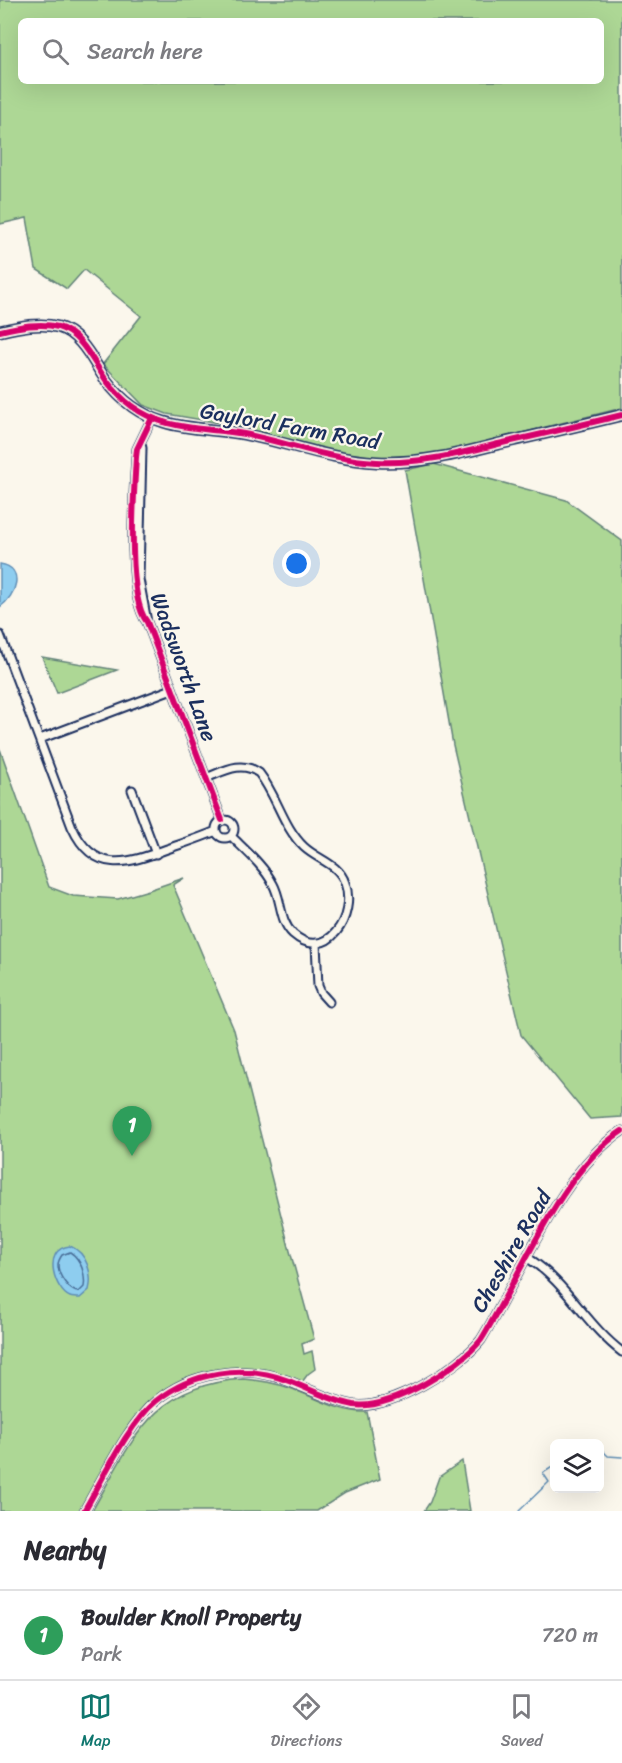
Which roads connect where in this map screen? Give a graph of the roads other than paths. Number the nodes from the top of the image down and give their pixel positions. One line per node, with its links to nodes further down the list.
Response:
1 (0, 331): 3 (street, Gaylord Farm Road)
2 (622, 415): 3 (street, Gaylord Farm Road)
3 (152, 418): 5 (street, Wadsworth Lane)
4 (0, 635): 6 (street)
5 (172, 689): 6 (street); 7 (street, Wadsworth Lane)
6 (40, 739): 12 (street)
7 (206, 778): 9 (street, Wadsworth Lane); 13 (street, Wadsworth Lane)
8 (132, 790): 12 (street)
9 (222, 820): 10 (street); 11 (street)
10 (216, 831): 11 (street); 12 (street)
11 (231, 836): 13 (street)
12 (156, 854)
13 (316, 943): 14 (street)
14 (329, 1002)
15 (622, 1131): 16 (street, Cheshire Road)
16 (528, 1258): 17 (street); 18 (street, Cheshire Road)
17 (622, 1352)
18 (84, 1511)

